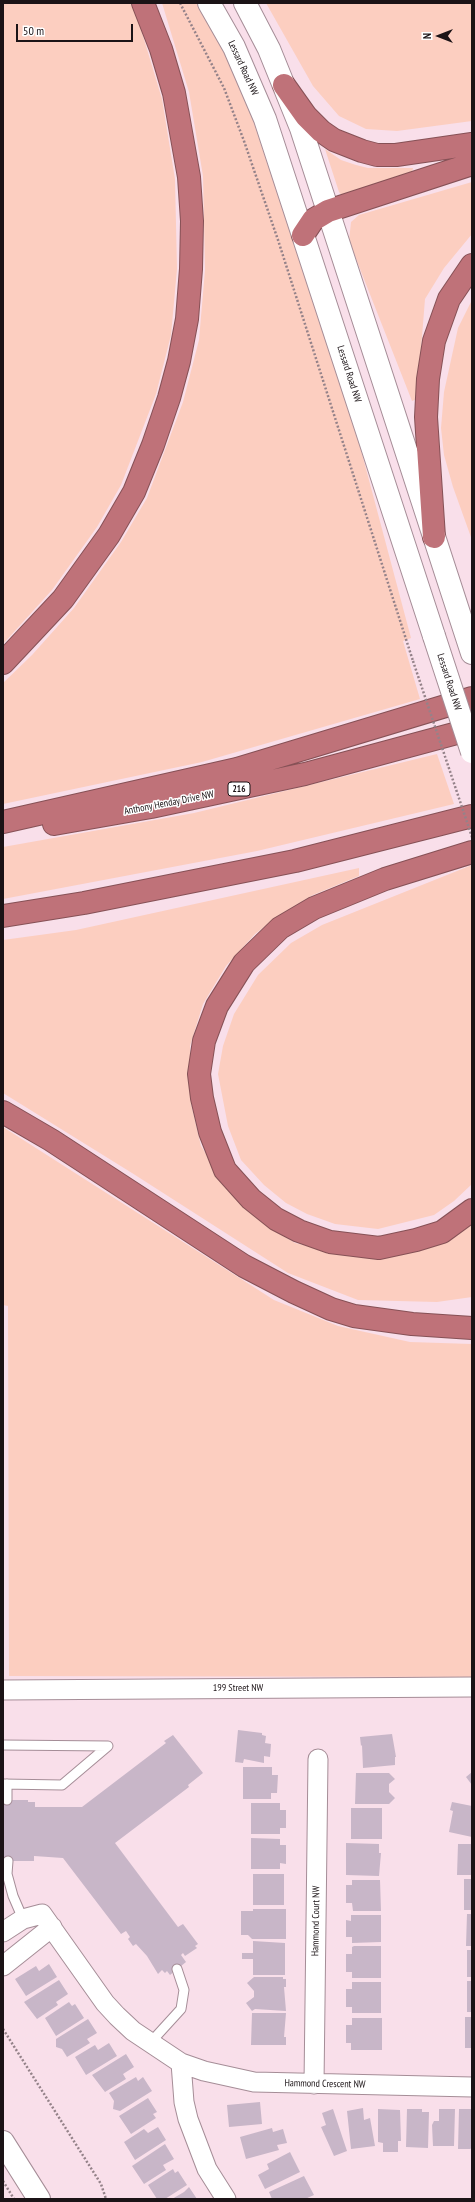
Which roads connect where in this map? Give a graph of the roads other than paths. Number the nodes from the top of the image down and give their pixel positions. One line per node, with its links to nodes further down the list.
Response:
1 (143, 3): 12 (highway)
2 (209, 3): 8 (main road, Lessard Road NW)
3 (245, 3): 4 (main road)
4 (284, 85): 5 (highway); 7 (main road)
5 (472, 144)
6 (472, 164): 7 (highway)
7 (328, 211): 8 (highway); 10 (main road)
8 (303, 235): 15 (main road, Lessard Road NW, bridge)
9 (472, 265): 10 (highway)
10 (434, 537): 11 (main road)
11 (472, 653)
12 (3, 663)
13 (472, 698): 17 (highway)
14 (472, 729): 18 (highway, Anthony Henday Drive NW / 216)
15 (472, 752)
16 (472, 816): 20 (highway)
17 (3, 822)
18 (3, 833)
19 (472, 852): 22 (highway)
20 (3, 916)
21 (3, 1112): 24 (highway)
22 (472, 1210)
23 (472, 1317): 24 (highway)
24 (412, 1324): 25 (highway)
25 (472, 1328)
26 (472, 1687): 27 (street, 199 Street NW)
27 (3, 1690)
28 (3, 1745): 30 (lane)
29 (318, 1759): 40 (street, Hammond Court NW)
30 (5, 1784): 31 (lane)
31 (7, 1800)
32 (8, 1861): 33 (lane)
33 (23, 1919): 34 (street); 35 (street)
34 (47, 1921): 36 (street); 38 (street, Hammond Crescent NW)
35 (3, 1932)
36 (3, 1966)
37 (177, 1969): 38 (lane)
38 (150, 2043): 39 (street, Hammond Crescent NW)
39 (181, 2063): 40 (street, Hammond Crescent NW); 44 (street)
40 (314, 2084): 41 (street, Hammond Crescent NW)
41 (472, 2087)
42 (3, 2142): 43 (main road)
43 (38, 2199)
44 (226, 2199)

